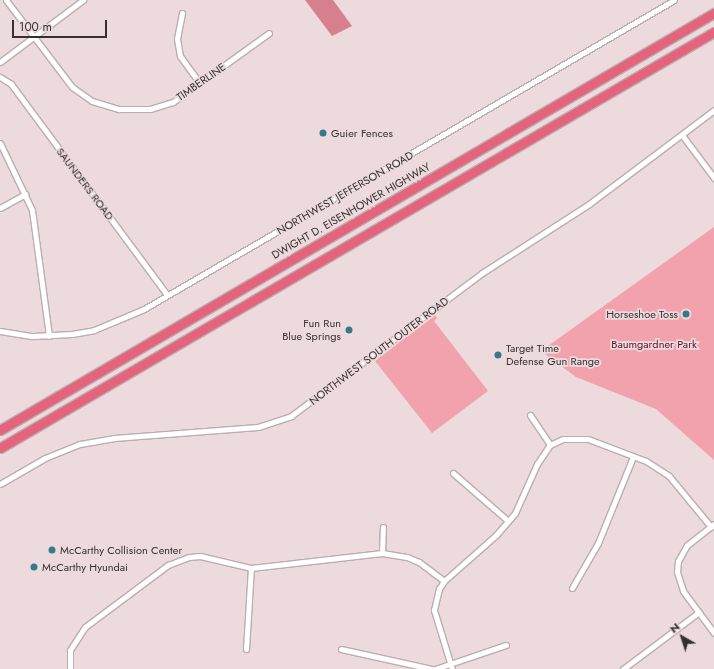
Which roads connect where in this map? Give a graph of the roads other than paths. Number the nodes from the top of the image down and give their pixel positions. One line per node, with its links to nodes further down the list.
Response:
1 (6, 0): 8 (street, TIMBERLINE)
2 (83, 0): 8 (street)
3 (674, 0): 18 (street, NORTHWEST JEFFERSON ROAD)
4 (182, 13): 11 (street)
5 (714, 13): 22 (highway, DWIGHT D. EISENHOWER HIGHWAY)
6 (714, 32): 24 (highway)
7 (269, 33): 11 (street, TIMBERLINE)
8 (34, 37): 9 (street); 11 (street, TIMBERLINE)
9 (0, 62)
10 (0, 77): 18 (street, SAUNDERS ROAD)
11 (200, 84)
12 (714, 110): 13 (street, NORTHWEST SOUTH OUTER ROAD)
13 (682, 135): 15 (street); 27 (street, NORTHWEST SOUTH OUTER ROAD)
14 (0, 143): 16 (street)
15 (714, 178)
16 (25, 194): 17 (street); 20 (street)
17 (0, 208)
18 (167, 295): 20 (street, NORTHWEST JEFFERSON ROAD)
19 (0, 331): 20 (street, NORTHWEST JEFFERSON ROAD)
20 (49, 336)
21 (530, 414): 23 (street)
22 (0, 430)
23 (550, 445): 25 (street); 28 (street)
24 (0, 448)
25 (633, 457): 29 (street); 34 (street)
26 (453, 473): 28 (street)
27 (0, 484)
28 (508, 521): 33 (street)
29 (712, 526): 35 (street)
30 (383, 527): 31 (street)
31 (382, 553): 32 (street); 33 (street)
32 (251, 568): 38 (street); 41 (street)
33 (444, 581): 40 (street)
34 (572, 588)
35 (699, 612): 36 (street); 43 (street)
36 (714, 633)
37 (506, 646): 40 (street)
38 (246, 649)
39 (341, 649): 42 (street)
40 (451, 667): 42 (street)
41 (70, 669)
42 (434, 669)
43 (622, 669)

